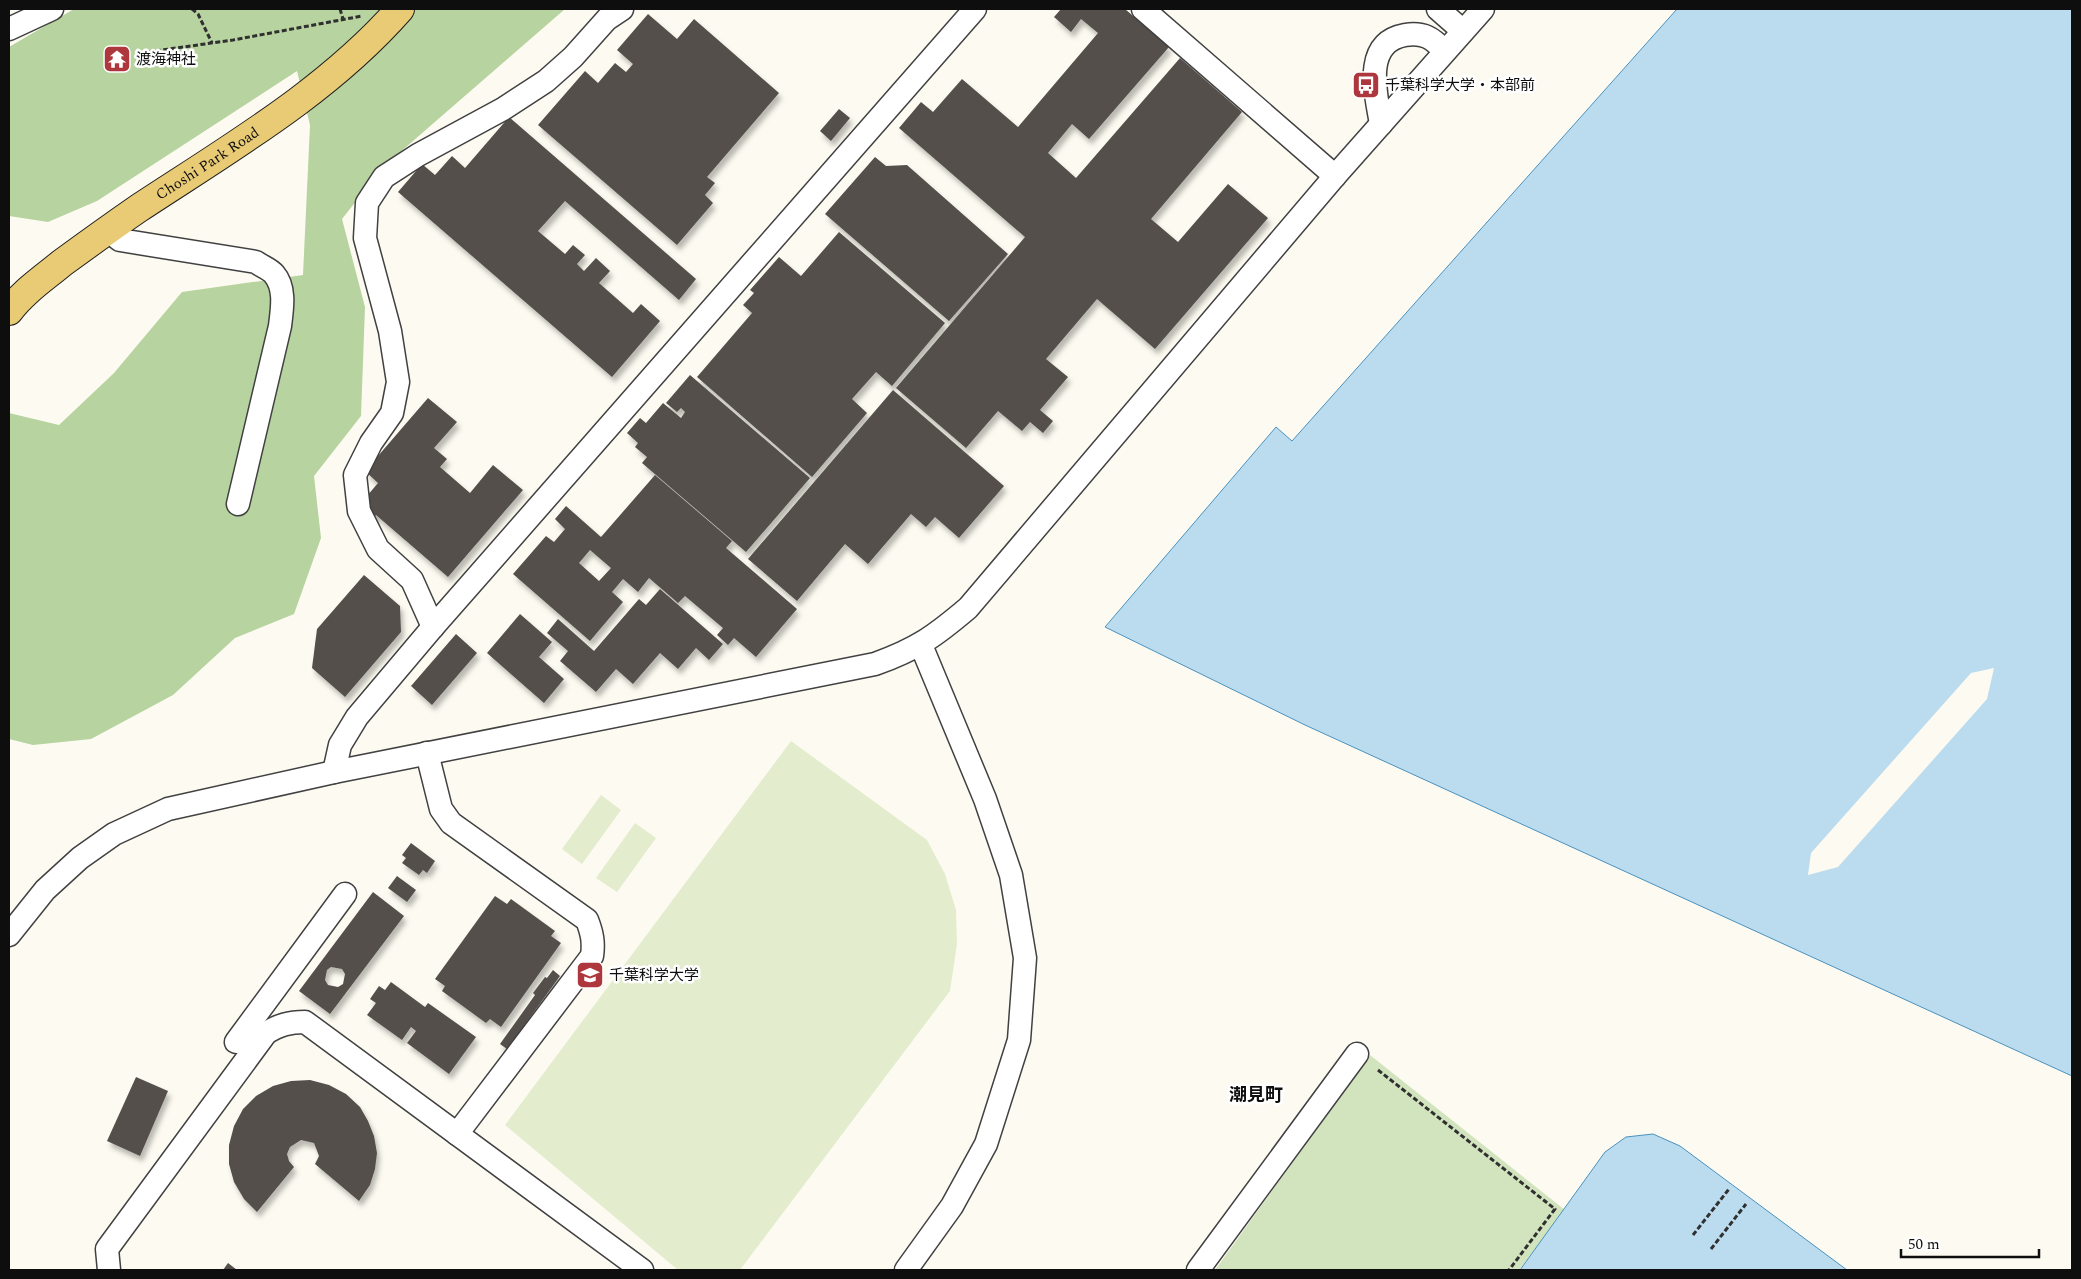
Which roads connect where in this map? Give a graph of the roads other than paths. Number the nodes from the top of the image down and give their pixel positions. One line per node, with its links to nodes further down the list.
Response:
1 (52, 9): 8 (street)
2 (622, 9): 16 (street)
3 (975, 9): 16 (street)
4 (1143, 9): 12 (street)
5 (1438, 9): 9 (street)
6 (1483, 9): 9 (street)
7 (392, 18): 13 (main road, Choshi Park Road)
8 (9, 29)
9 (1463, 31): 10 (street)
10 (1445, 51): 11 (street); 11 (street)
11 (1381, 124): 12 (street)
12 (1335, 176): 17 (street)
13 (107, 230): 14 (main road, Choshi Park Road); 15 (street)
14 (9, 311)
15 (238, 504)
16 (433, 628): 19 (street)
17 (922, 645): 18 (street); 27 (street)
18 (427, 753): 19 (street); 24 (street)
19 (334, 772): 21 (street)
20 (345, 894): 22 (street)
21 (9, 935)
22 (236, 1042)
23 (1357, 1054): 28 (street)
24 (457, 1134): 25 (street); 26 (street)
25 (109, 1270)
26 (642, 1270)
27 (906, 1270)
28 (1198, 1270)

